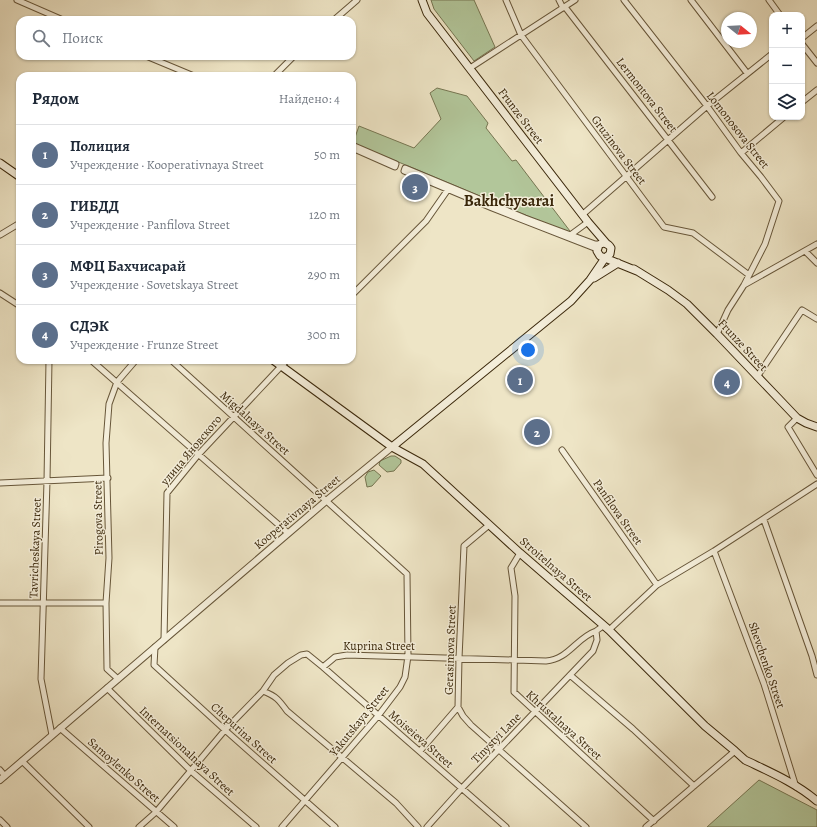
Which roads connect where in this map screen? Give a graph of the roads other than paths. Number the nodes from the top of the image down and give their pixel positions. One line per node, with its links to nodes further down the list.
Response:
1 (17, 0): 12 (street)
2 (357, 0): 13 (street)
3 (422, 0): 22 (main road, Frunze Street)
4 (506, 0): 15 (street, Gruzinova Street)
5 (559, 0): 10 (street, Lermontova Street)
6 (575, 0): 10 (street)
7 (624, 0): 28 (street, Lomonosova Street)
8 (691, 0): 25 (street)
9 (769, 0): 11 (street)
10 (564, 7): 15 (street); 30 (street, Lermontova Street)
11 (778, 12)
12 (54, 16)
13 (339, 16)
14 (817, 26): 16 (street)
15 (521, 35): 22 (street); 37 (street, Gruzinova Street)
16 (805, 36)
17 (805, 48): 21 (street)
18 (769, 56): 25 (street)
19 (156, 60): 23 (street)
20 (290, 60): 24 (street)
21 (817, 63)
22 (470, 68): 40 (main road, Frunze Street)
23 (184, 72)
24 (278, 72)
25 (747, 73): 28 (street)
26 (817, 90): 27 (street)
27 (805, 100)
28 (707, 106): 30 (street); 33 (street, Lomonosova Street)
29 (780, 120): 33 (street)
30 (669, 140): 37 (street); 39 (street, Lermontova Street)
31 (356, 147): 32 (street)
32 (356, 150)
33 (741, 153): 52 (street, Lomonosova Street)
34 (0, 163): 36 (main road)
35 (406, 168): 38 (street)
36 (16, 174)
37 (627, 176): 40 (street); 52 (street, Gruzinova Street)
38 (449, 188): 44 (street); 55 (street)
39 (712, 197)
40 (582, 215): 41 (main road, Frunze Street)
41 (588, 222): 44 (street); 46 (main road, Frunze Street)
42 (16, 225): 43 (street)
43 (0, 235)
44 (569, 236): 46 (street)
45 (817, 244): 47 (street)
46 (600, 247): 48 (main road); 48 (main road); 53 (main road)
47 (805, 251): 50 (street); 54 (street)
48 (608, 255): 49 (main road); 51 (main road, Frunze Street); 53 (main road, Kooperativnaya Street)
49 (618, 263): 51 (main road); 53 (main road)
50 (817, 264)
51 (637, 272): 59 (main road, Frunze Street)
52 (749, 275): 54 (street, Lomonosova Street)
53 (590, 280): 72 (main road, Kooperativnaya Street)
54 (744, 285): 59 (street, Lomonosova Street)
55 (356, 291)
56 (0, 293): 57 (street)
57 (16, 303)
58 (817, 319): 67 (street)
59 (717, 334): 67 (main road, Frunze Street)
60 (49, 364): 77 (street, Tavricheskaya Street)
61 (96, 364): 68 (street)
62 (133, 364): 68 (street, Pirogova Street)
63 (175, 364): 69 (street, Migdalnaya Street)
64 (278, 364): 66 (main road, Stroitelnaya Street)
65 (283, 364): 66 (street, улица Яновского)
66 (281, 366): 69 (street, улица Яновского); 72 (main road, Stroitelnaya Street)
67 (757, 376): 70 (main road, Frunze Street)
68 (117, 382): 74 (street); 76 (street, Pirogova Street)
69 (234, 417): 74 (street, улица Яновского); 80 (street, Migdalnaya Street)
70 (797, 418): 71 (main road, Frunze Street); 75 (street)
71 (817, 427)
72 (392, 447): 80 (street, Kooperativnaya Street); 82 (main road, Stroitelnaya Street)
73 (562, 450): 86 (street, Panfilova Street)
74 (198, 454): 83 (street); 93 (street, улица Яновского)
75 (817, 475)
76 (108, 478): 77 (street); 88 (street, Pirogova Street)
77 (47, 481): 78 (street); 89 (street, Tavricheskaya Street)
78 (0, 483)
79 (817, 484): 81 (street)
80 (326, 501): 83 (street, Kooperativnaya Street); 95 (street, Yakutskaya Street)
81 (764, 520): 84 (street); 100 (street)
82 (489, 525): 85 (main road, Stroitelnaya Street); 96 (street, Gerasimova Street)
83 (288, 533): 93 (street, Kooperativnaya Street)
84 (714, 551): 86 (street); 119 (street, Shevchenko Street)
85 (520, 553): 90 (main road, Stroitelnaya Street); 97 (street, Khrustalnaya Street)
86 (658, 585): 91 (street)
87 (0, 603): 89 (street)
88 (106, 603): 89 (street); 101 (street, Pirogova Street)
89 (43, 604): 109 (street, Tavricheskaya Street)
90 (602, 626): 91 (main road, Stroitelnaya Street); 92 (street)
91 (609, 630): 112 (main road, Stroitelnaya Street)
92 (596, 631): 97 (street, Kuprina Street); 99 (street, Tinystyi Lane)
93 (164, 640): 94 (street, Kooperativnaya Street)
94 (155, 647): 101 (street, Kooperativnaya Street); 108 (street, Chepurina Street)
95 (408, 656): 96 (street, Kuprina Street); 98 (street, Kuprina Street); 106 (street, Yakutskaya Street)
96 (459, 658): 97 (street, Kuprina Street); 104 (street, Gerasimova Street)
97 (514, 661): 105 (street, Khrustalnaya Street)
98 (323, 667): 103 (street); 106 (street, Moiseieva Street)
99 (570, 675): 105 (street, Tinystyi Lane); 118 (street)
100 (817, 675)
101 (118, 679): 102 (street, Kooperativnaya Street)
102 (107, 688): 107 (street, Kooperativnaya Street); 116 (street, Internatsionalnaya Street)
103 (263, 691): 108 (street); 113 (street)
104 (458, 707): 110 (street, Gerasimova Street); 111 (street)
105 (535, 711): 110 (street, Tinystyi Lane); 125 (street, Khrustalnaya Street)
106 (378, 716): 111 (street, Moiseieva Street); 113 (street, Yakutskaya Street)
107 (60, 728): 109 (street, Kooperativnaya Street); 123 (street, Samoylenko Street)
108 (225, 730): 116 (street); 121 (street, Chepurina Street)
109 (52, 735): 114 (street, Kooperativnaya Street)
110 (499, 750): 120 (street, Tinystyi Lane); 136 (street, Gerasimova Street)
111 (420, 751): 120 (street, Moiseieva Street)
112 (735, 751): 118 (street); 119 (main road, Stroitelnaya Street)
113 (342, 758): 121 (street, Yakutskaya Street); 133 (street)
114 (22, 761): 117 (street, Kooperativnaya Street); 127 (street)
115 (0, 770): 117 (street)
116 (191, 771): 123 (street); 130 (street, Internatsionalnaya Street)
117 (2, 778)
118 (694, 786): 125 (street)
119 (796, 787): 122 (main road, Stroitelnaya Street)
120 (462, 788): 134 (street, Tinystyi Lane); 135 (street, Moiseieva Street)
121 (304, 801): 131 (street, Yakutskaya Street); 132 (street, Chepurina Street)
122 (817, 802)
123 (156, 812): 128 (street); 129 (street, Samoylenko Street)
124 (0, 820): 126 (street)
125 (654, 821): 137 (street)
126 (7, 827)
127 (89, 827)
128 (139, 827)
129 (174, 827)
130 (256, 827)
131 (282, 827)
132 (335, 827)
133 (418, 827)
134 (427, 827)
135 (506, 827)
136 (586, 827)
137 (646, 827)

